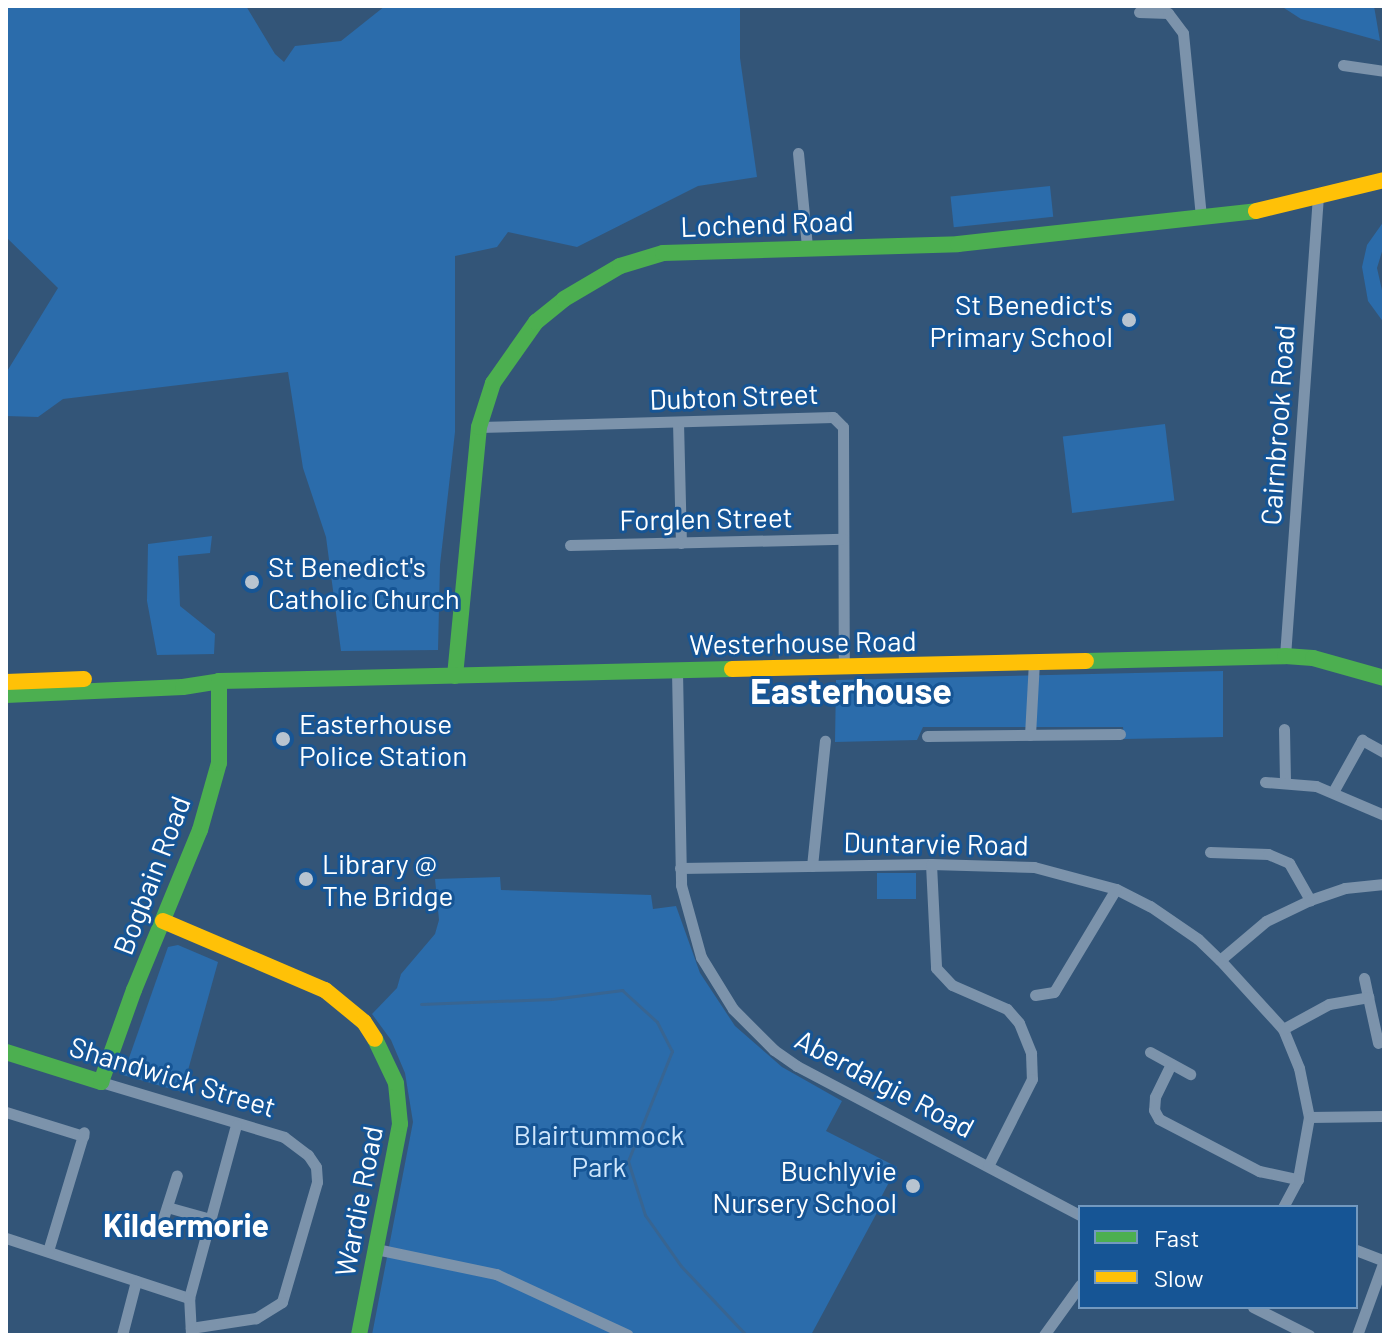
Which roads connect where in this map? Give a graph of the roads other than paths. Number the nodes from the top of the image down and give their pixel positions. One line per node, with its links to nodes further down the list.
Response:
1 (1139, 12): 7 (street)
2 (1343, 65): 3 (street)
3 (1384, 71)
4 (798, 153): 8 (street)
5 (1384, 180): 6 (street, Lochend Road)
6 (1318, 197): 7 (street, Lochend Road); 14 (street, Cairnbrook Road)
7 (1201, 218): 8 (street, Lochend Road)
8 (807, 247): 10 (street, Lochend Road)
9 (678, 422): 10 (street, Dubton Street); 11 (street, Dubton Street); 12 (street)
10 (479, 427): 18 (street, Lochend Road)
11 (843, 539): 12 (street, Forglen Street); 16 (street, Dubton Street)
12 (681, 543): 13 (street, Forglen Street)
13 (570, 545)
14 (1285, 656): 15 (street, Westerhouse Road); 19 (street, Westerhouse Road)
15 (1034, 662): 16 (street, Westerhouse Road); 25 (street)
16 (844, 667): 17 (street, Westerhouse Road)
17 (677, 671): 18 (street, Westerhouse Road); 36 (street, Aberdalgie Road)
18 (455, 676): 20 (street, Westerhouse Road)
19 (1384, 678)
20 (219, 681): 21 (street, Westerhouse Road); 22 (street, Westerhouse Road); 40 (street, Bogbain Road)
21 (6, 682)
22 (6, 695)
23 (1284, 729): 30 (street)
24 (1120, 734): 25 (street)
25 (1030, 735): 26 (street)
26 (927, 736)
27 (825, 741): 35 (street)
28 (1384, 752): 31 (street)
29 (1265, 782): 30 (street)
30 (1285, 782): 31 (street)
31 (1333, 792): 32 (street)
32 (1384, 815)
33 (1210, 852): 39 (street)
34 (931, 864): 35 (street, Duntarvie Road); 38 (street, Duntarvie Road); 56 (street)
35 (812, 866): 36 (street, Duntarvie Road)
36 (680, 868): 56 (street, Aberdalgie Road)
37 (1384, 884): 39 (street)
38 (1116, 889): 41 (street, Duntarvie Road); 43 (street)
39 (1310, 900): 41 (street)
40 (163, 921): 51 (street, Bogbain Road); 65 (street, Wardie Road)
41 (1220, 960): 45 (street, Duntarvie Road)
42 (1364, 978): 44 (street)
43 (1035, 995)
44 (1368, 997): 45 (street); 46 (street)
45 (1283, 1029): 54 (street, Duntarvie Road)
46 (1378, 1043)
47 (6, 1052): 51 (street, Shandwick Street)
48 (1150, 1052): 49 (street)
49 (1171, 1064): 50 (street); 58 (street)
50 (1190, 1074)
51 (101, 1082): 55 (street, Shandwick Street)
52 (6, 1112): 66 (street)
53 (1384, 1116): 54 (street)
54 (1309, 1117): 58 (street, Duntarvie Road)
55 (236, 1125): 62 (street); 73 (street, Shandwick Street)
56 (988, 1166): 61 (street, Aberdalgie Road)
57 (177, 1175): 60 (street)
58 (1298, 1179): 59 (street, Duntarvie Road)
59 (1284, 1205)
60 (167, 1207): 62 (street); 63 (street)
61 (1078, 1214)
62 (210, 1219): 71 (street)
63 (161, 1225)
64 (6, 1238): 66 (street)
65 (376, 1249): 75 (street, Wardie Road); 76 (street)
66 (48, 1251): 69 (street)
67 (1358, 1251): 68 (street)
68 (1384, 1261): 79 (street)
69 (136, 1281): 71 (street); 74 (street)
70 (1078, 1288): 77 (street)
71 (189, 1298): 73 (street)
72 (1257, 1309): 78 (street)
73 (191, 1331)
74 (122, 1335)
75 (359, 1335)
76 (628, 1335)
77 (1044, 1335)
78 (1309, 1335)
79 (1357, 1335)

